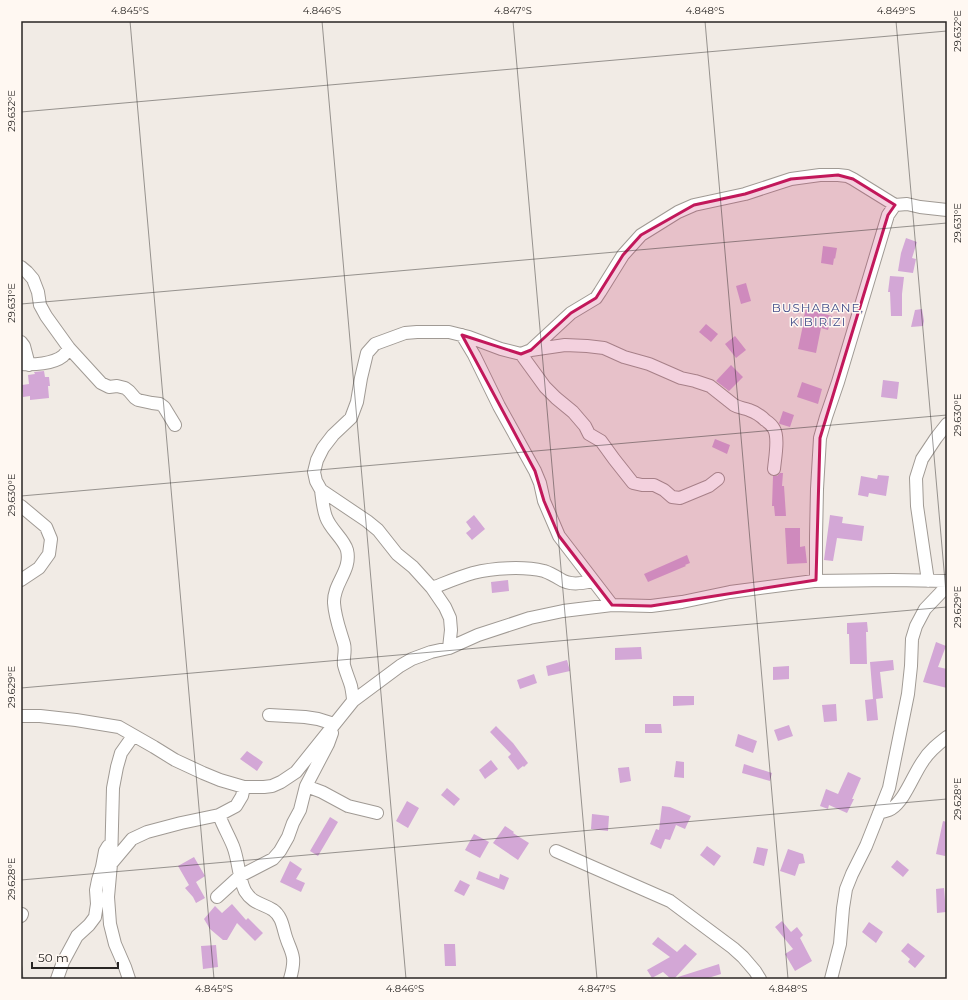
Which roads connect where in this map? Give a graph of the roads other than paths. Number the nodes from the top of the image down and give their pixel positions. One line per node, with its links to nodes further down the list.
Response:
1 (895, 205): 2 (street); 7 (street); 16 (street)
2 (947, 210)
3 (21, 267): 6 (street)
4 (462, 335): 7 (street); 13 (street); 17 (street)
5 (21, 342): 8 (street)
6 (69, 348): 8 (street); 10 (street)
7 (526, 352): 11 (street); 12 (street)
8 (25, 364)
9 (947, 424): 18 (street)
10 (175, 425)
11 (774, 469)
12 (718, 479)
13 (321, 490): 21 (street); 24 (street)
14 (21, 506): 15 (street)
15 (21, 580)
16 (816, 580): 18 (street); 22 (street)
17 (593, 581): 21 (street); 22 (street)
18 (928, 581): 19 (street)
19 (947, 581)
20 (947, 586): 32 (street)
21 (432, 588): 23 (street)
22 (612, 605): 23 (street)
23 (449, 648): 24 (street)
24 (353, 701): 27 (street)
25 (268, 715): 27 (street)
26 (21, 716): 28 (street)
27 (336, 721): 30 (street); 31 (street)
28 (134, 736): 31 (street); 35 (street)
29 (947, 737): 32 (street)
30 (306, 786): 33 (street); 38 (street)
31 (244, 787): 34 (street)
32 (880, 813): 44 (street)
33 (378, 814)
34 (219, 815): 37 (street); 38 (street)
35 (111, 839): 37 (street); 40 (street)
36 (556, 851): 43 (street)
37 (111, 864): 41 (street)
38 (240, 876): 39 (street); 42 (street)
39 (217, 897)
40 (57, 979)
41 (129, 979)
42 (290, 979)
43 (760, 979)
44 (832, 979)

